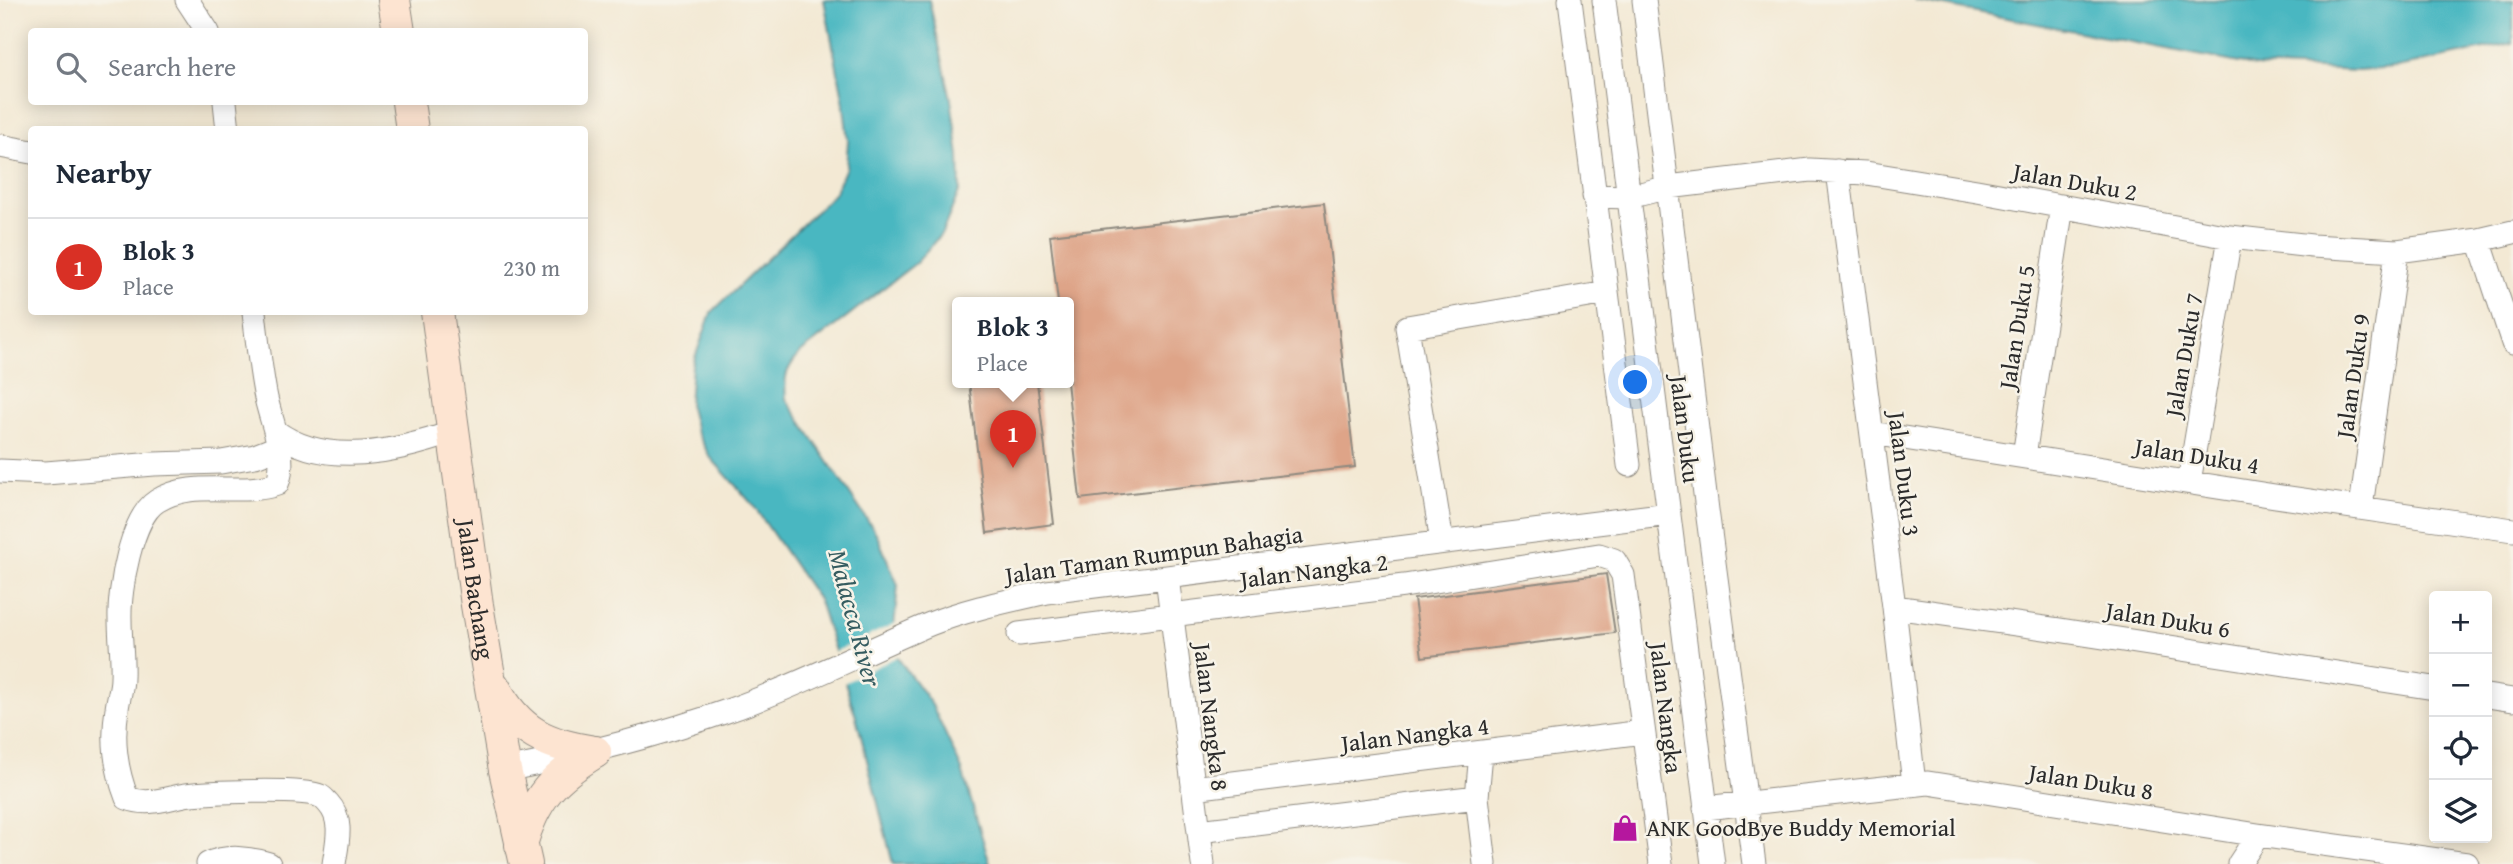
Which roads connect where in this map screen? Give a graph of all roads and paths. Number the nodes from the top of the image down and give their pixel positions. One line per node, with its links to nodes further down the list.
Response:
1 (187, 0): 6 (street)
2 (394, 0): 7 (street)
3 (1570, 0): 16 (street)
4 (1604, 0): 17 (street, Jalan Duku)
5 (1644, 0): 15 (street)
6 (205, 28)
7 (398, 28)
8 (225, 105): 10 (street)
9 (408, 105): 11 (street)
10 (228, 126)
11 (411, 126)
12 (0, 146): 13 (street)
13 (28, 151)
14 (1838, 171): 15 (street, Jalan Duku 2); 18 (street, Jalan Duku 2); 28 (street, Jalan Duku 3)
15 (1668, 187): 17 (street, Jalan Duku 2); 54 (street)
16 (1594, 196): 17 (street, Jalan Duku 2); 23 (street)
17 (1629, 197): 35 (street, Jalan Duku)
18 (2062, 206): 20 (street, Jalan Duku 2); 30 (street, Jalan Duku 5)
19 (2513, 232): 21 (street, Jalan Duku 2)
20 (2231, 237): 22 (street, Jalan Duku 2); 33 (street, Jalan Duku 7)
21 (2479, 240): 22 (street, Jalan Duku 2); 26 (street)
22 (2397, 251): 34 (street, Jalan Duku 9)
23 (1607, 293): 31 (street); 37 (street)
24 (254, 315): 29 (street)
25 (437, 315): 27 (street, Jalan Bachang)
26 (2513, 343)
27 (454, 432): 29 (street); 43 (street, Jalan Bachang)
28 (1872, 433): 30 (street, Jalan Duku 4); 40 (street, Jalan Duku 3)
29 (276, 439): 32 (street); 62 (street)
30 (2024, 456): 33 (street, Jalan Duku 4)
31 (1629, 465)
32 (0, 471)
33 (2189, 482): 34 (street, Jalan Duku 4)
34 (2361, 507): 36 (street, Jalan Duku 4)
35 (1669, 514): 37 (street, Jalan Taman Rumpun Bahagia); 55 (street, Jalan Duku)
36 (2513, 530)
37 (1442, 542): 39 (street, Jalan Taman Rumpun Bahagia)
38 (1614, 560): 41 (street, Jalan Nangka 2); 47 (street, Jalan Nangka)
39 (1167, 577): 41 (street, Jalan Nangka 8); 48 (street, Jalan Taman Rumpun Bahagia)
40 (1894, 607): 44 (street, Jalan Duku 6); 51 (street, Jalan Duku 3)
41 (1172, 615): 42 (street, Jalan Nangka 2); 52 (street, Jalan Nangka 8)
42 (1019, 634)
43 (489, 677): 48 (street); 50 (street, Jalan Bachang)
44 (2429, 687)
45 (2492, 697): 46 (street)
46 (2513, 700)
47 (1643, 732): 49 (street, Jalan Nangka 4); 65 (street, Jalan Nangka)
48 (595, 752): 50 (street, Jalan Taman Rumpun Bahagia); 58 (street)
49 (1481, 753): 52 (street, Jalan Nangka 4); 53 (street)
50 (505, 770): 58 (street, Jalan Bachang)
51 (1914, 784): 54 (street, Jalan Duku 8); 57 (street, Jalan Duku 8)
52 (1193, 789): 56 (street, Jalan Nangka 8)
53 (1476, 797): 56 (street); 64 (street)
54 (1746, 802): 55 (street, Jalan Duku 8); 67 (street)
55 (1706, 808): 66 (street, Jalan Duku)
56 (1199, 831): 63 (street, Jalan Nangka 8)
57 (2258, 835): 59 (street, Jalan Duku 8); 68 (street)
58 (524, 854)
59 (2428, 861): 69 (street, Jalan Duku 8)
60 (208, 864): 61 (street)
61 (269, 864)
62 (334, 864)
63 (1203, 864)
64 (1485, 864)
65 (1661, 864)
66 (1713, 864)
67 (1754, 864)
68 (2239, 864)
69 (2467, 864)

